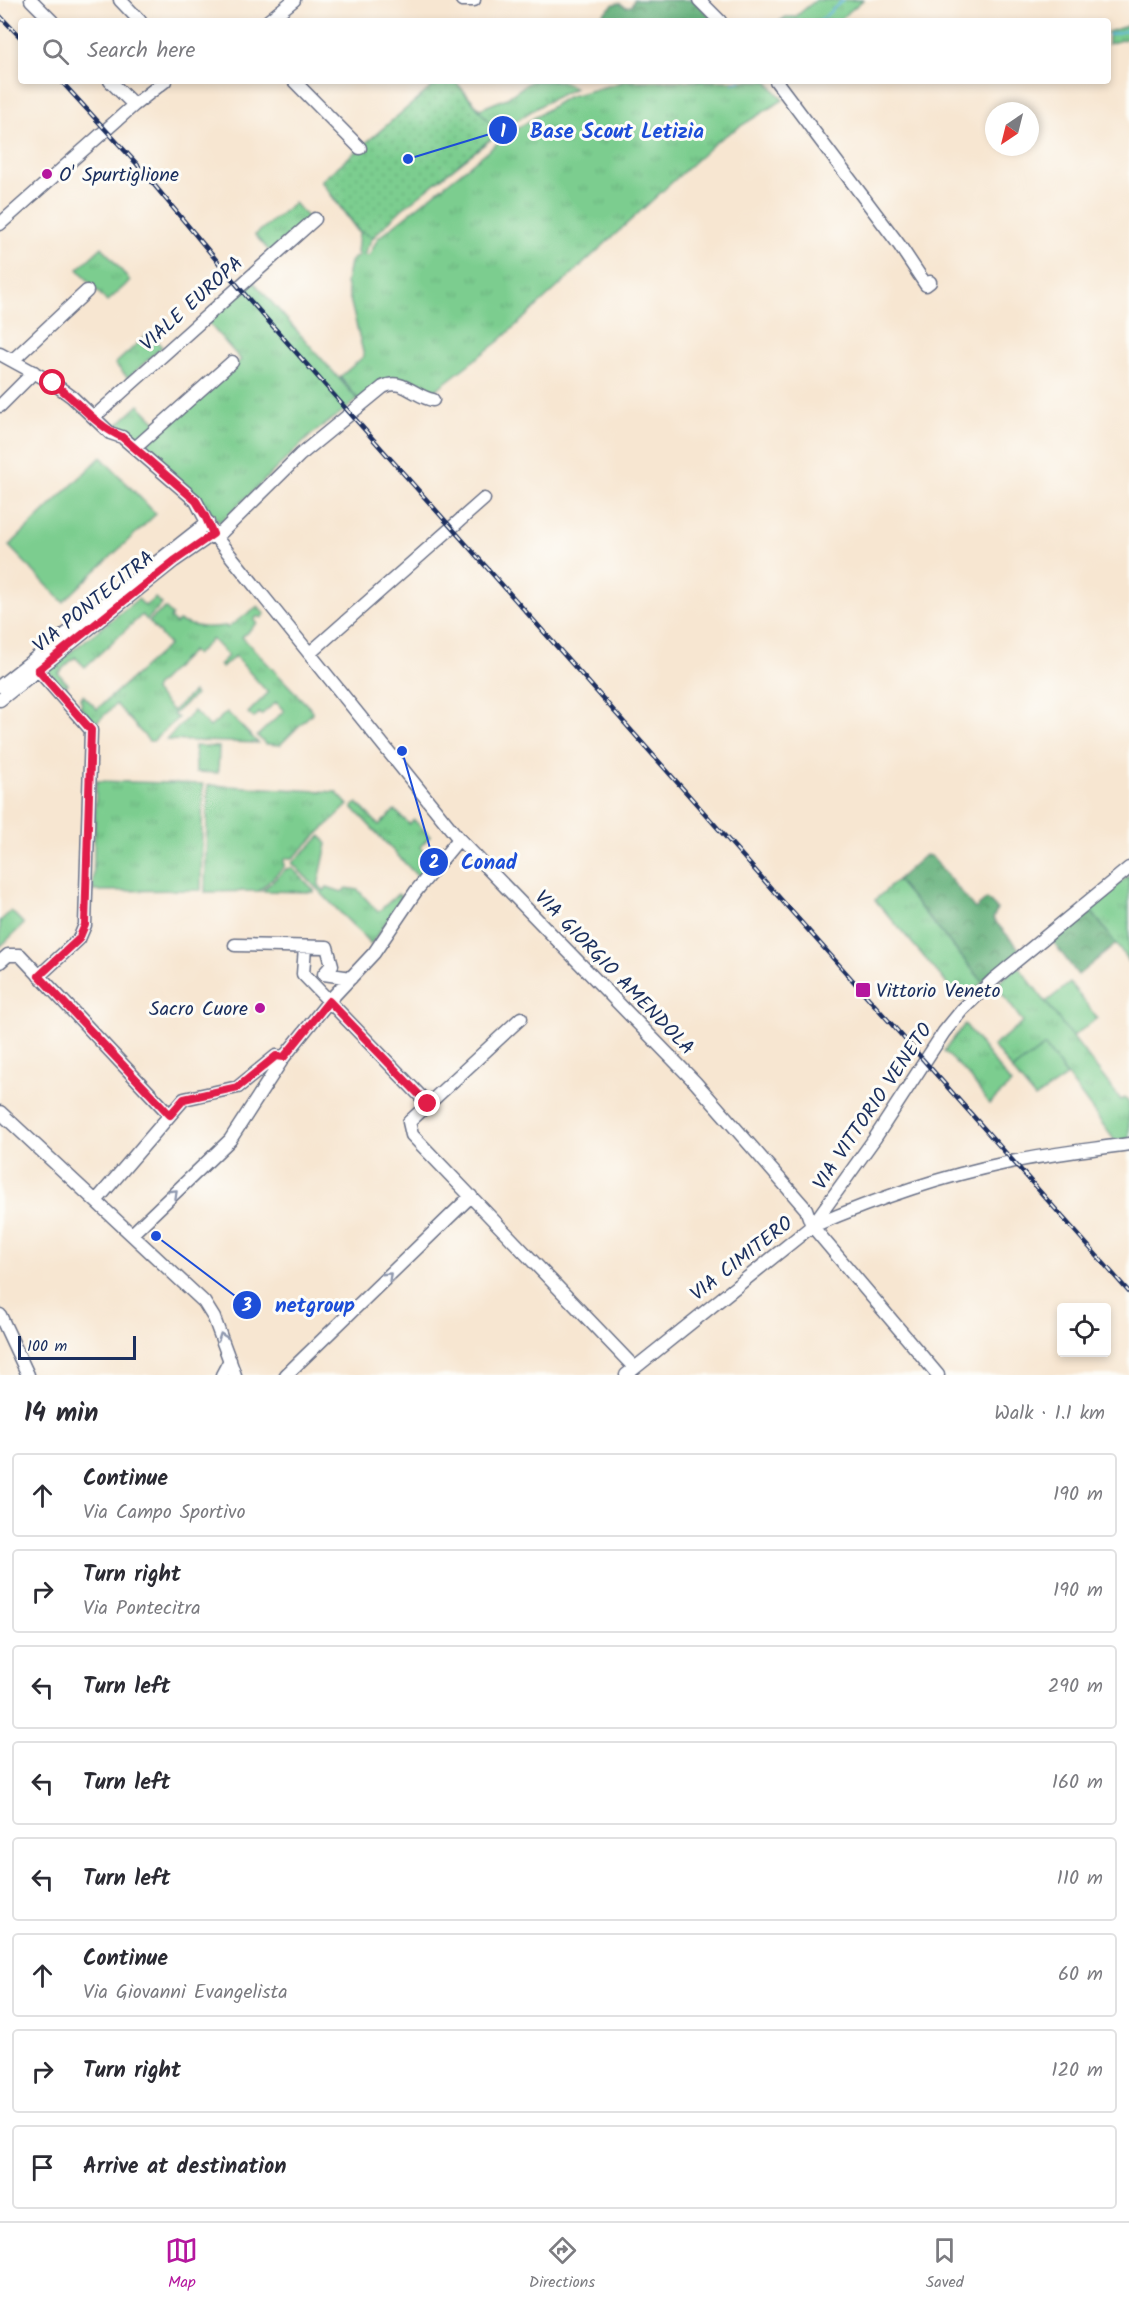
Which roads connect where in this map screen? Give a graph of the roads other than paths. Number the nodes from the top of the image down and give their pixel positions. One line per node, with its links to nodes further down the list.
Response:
1 (32, 0): 8 (street)
2 (120, 0): 9 (street)
3 (294, 0): 10 (street)
4 (462, 0): 5 (street)
5 (474, 0)
6 (699, 0): 7 (street)
7 (715, 17)
8 (49, 18)
9 (137, 18)
10 (272, 18)
11 (113, 84): 15 (street)
12 (161, 84): 15 (street)
13 (297, 84): 16 (street)
14 (778, 84): 19 (street)
15 (134, 105): 18 (street)
16 (360, 148)
17 (315, 219): 26 (street, VIALE EUROPA)
18 (0, 224)
19 (930, 282)
20 (87, 291): 21 (street)
21 (4, 357): 23 (street, VIA GIORGIO AMENDOLA)
22 (232, 362): 27 (street)
23 (34, 372): 25 (street); 26 (street, VIA GIORGIO AMENDOLA)
24 (433, 400): 29 (street)
25 (0, 406)
26 (94, 417): 27 (street, VIA GIORGIO AMENDOLA)
27 (135, 448): 29 (street, VIA GIORGIO AMENDOLA)
28 (484, 499): 32 (street)
29 (210, 528): 30 (street, VIA PONTECITRA); 31 (street, VIA GIORGIO AMENDOLA); 33 (street, VIA PONTECITRA)
30 (196, 545): 31 (street); 33 (street, VIA PONTECITRA)
31 (227, 552): 32 (street, VIA GIORGIO AMENDOLA)
32 (310, 653): 36 (street, VIA GIORGIO AMENDOLA)
33 (34, 666): 34 (street, VIA PONTECITRA); 35 (street, VIA PONTECITRA); 41 (street)
34 (0, 686)
35 (0, 700)
36 (459, 839): 42 (street); 52 (street, VIA GIORGIO AMENDOLA)
37 (1129, 868): 52 (street, VIA VITTORIO VENETO)
38 (235, 945): 39 (street)
39 (305, 947): 42 (street); 43 (street)
40 (0, 963): 41 (street)
41 (39, 976): 48 (street)
42 (351, 978): 43 (street)
43 (329, 1001): 45 (street); 46 (street)
44 (520, 1018): 46 (street)
45 (284, 1057): 48 (street); 53 (street, one-way to 45)
46 (428, 1104): 50 (street)
47 (0, 1112): 51 (street)
48 (170, 1115): 51 (street)
49 (1129, 1144): 52 (street)
50 (471, 1196): 56 (street); 60 (street, one-way to 50)
51 (96, 1201): 53 (street)
52 (812, 1226): 56 (street, VIA CIMITERO); 61 (street, VIA CIMITERO)
53 (132, 1234): 55 (street, one-way to 53)
54 (0, 1315): 57 (street)
55 (230, 1360): 58 (street); 59 (street)
56 (630, 1371)
57 (28, 1375)
58 (222, 1375)
59 (235, 1375)
60 (286, 1375)
61 (938, 1375)

